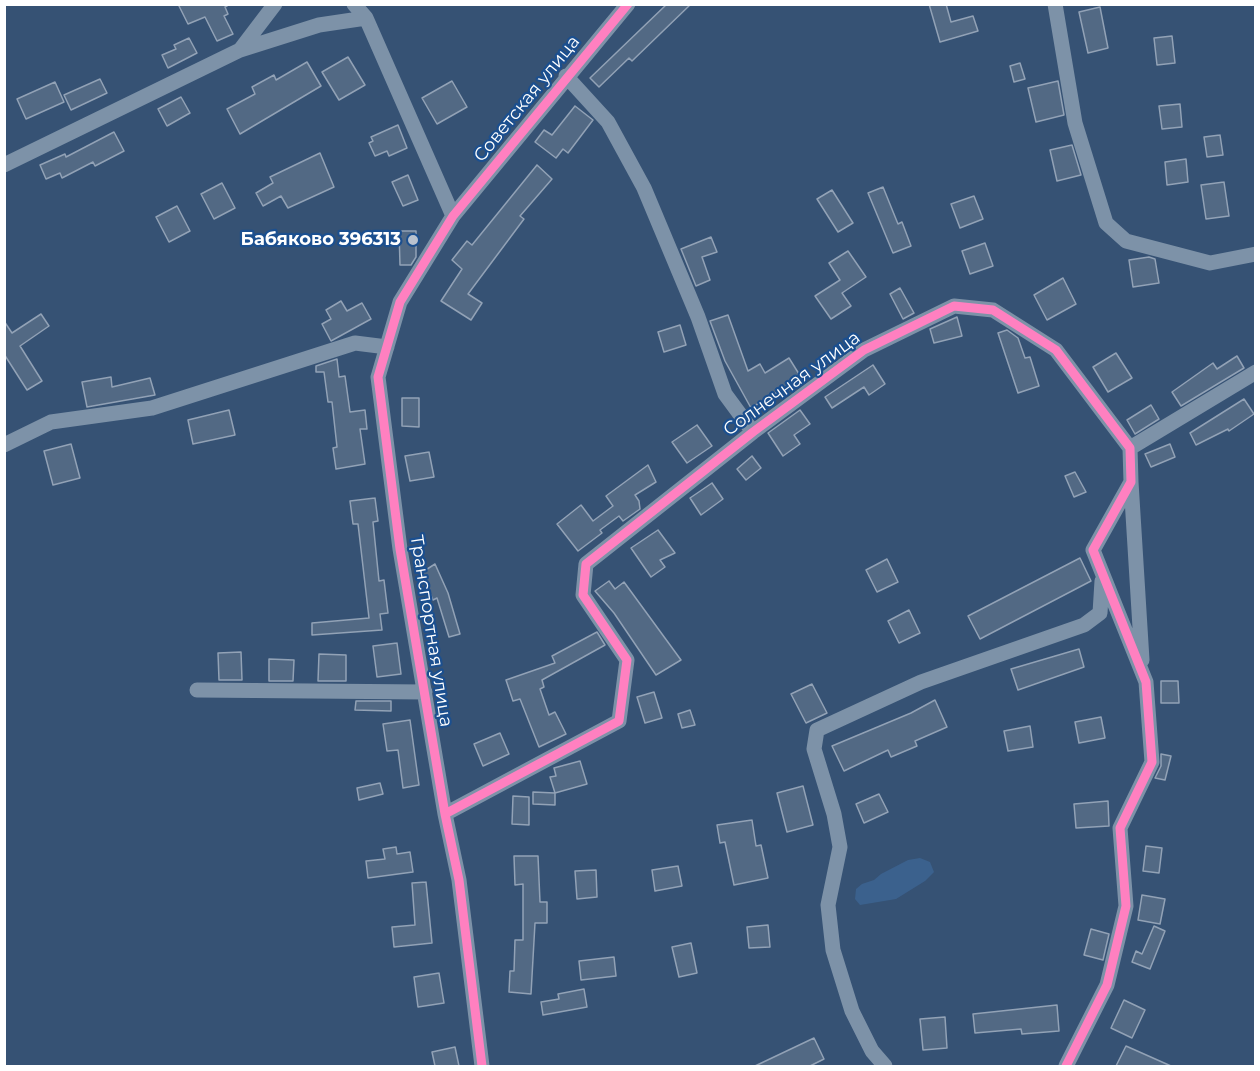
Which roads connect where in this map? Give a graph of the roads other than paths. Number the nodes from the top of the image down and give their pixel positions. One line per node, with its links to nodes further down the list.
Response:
1 (275, 4): 6 (street)
2 (354, 4): 5 (street)
3 (628, 4): 7 (street, Советская улица)
4 (1055, 4): 10 (street)
5 (366, 18): 6 (street); 9 (street)
6 (240, 50): 8 (street)
7 (566, 76): 9 (street, Советская улица); 13 (street)
8 (4, 165)
9 (453, 216): 11 (street, Транспортная улица)
10 (1256, 254)
11 (387, 347): 14 (street); 20 (street, Транспортная улица)
12 (1256, 372): 15 (street)
13 (753, 432): 15 (street, Солнечная улица); 21 (street, Солнечная улица)
14 (4, 445)
15 (1130, 448): 16 (street)
16 (1131, 482): 17 (street); 18 (street)
17 (1102, 572): 18 (street); 23 (street)
18 (1143, 675): 24 (street)
19 (197, 690): 20 (street)
20 (425, 692): 21 (street, Транспортная улица)
21 (445, 814): 22 (street, Транспортная улица)
22 (482, 1066)
23 (885, 1066)
24 (1066, 1066)

